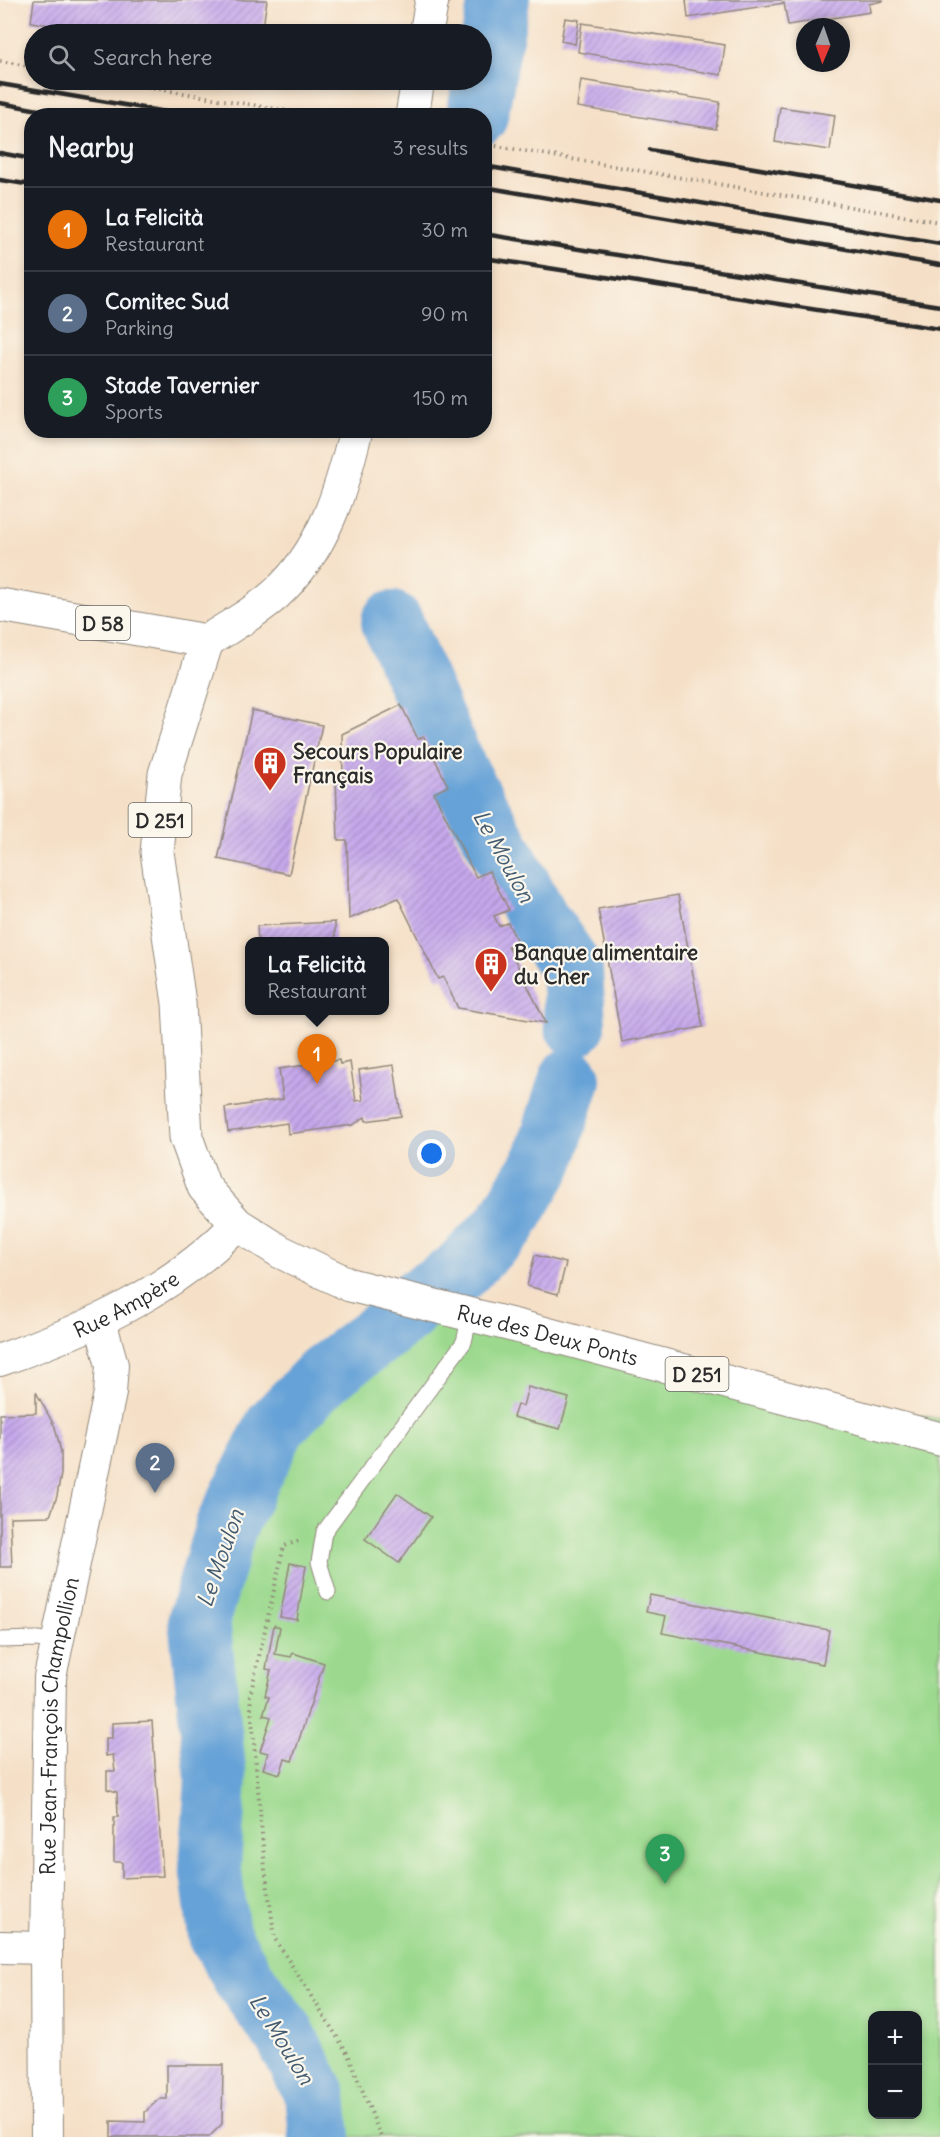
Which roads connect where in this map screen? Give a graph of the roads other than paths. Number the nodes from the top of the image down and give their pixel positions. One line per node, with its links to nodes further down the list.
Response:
1 (432, 0): 2 (main road)
2 (428, 24)
3 (416, 90): 4 (main road)
4 (413, 108)
5 (354, 438): 7 (main road)
6 (0, 605): 7 (main road, D 58)
7 (207, 641): 8 (main road, D 251)
8 (237, 1224): 9 (main road, Rue des Deux Ponts / D 251); 10 (street, Rue Ampère)
9 (462, 1313): 12 (main road, Rue des Deux Ponts / D 251); 13 (lane)
10 (100, 1321): 11 (street, Rue Ampère); 15 (street, Rue Jean-François Champollion)
11 (0, 1360)
12 (940, 1439)
13 (328, 1592)
14 (0, 1640): 15 (lane)
15 (58, 1642): 17 (street, Rue Jean-François Champollion)
16 (0, 1947): 17 (street)
17 (46, 1948): 18 (street, Rue Jean-François Champollion)
18 (47, 2137)

